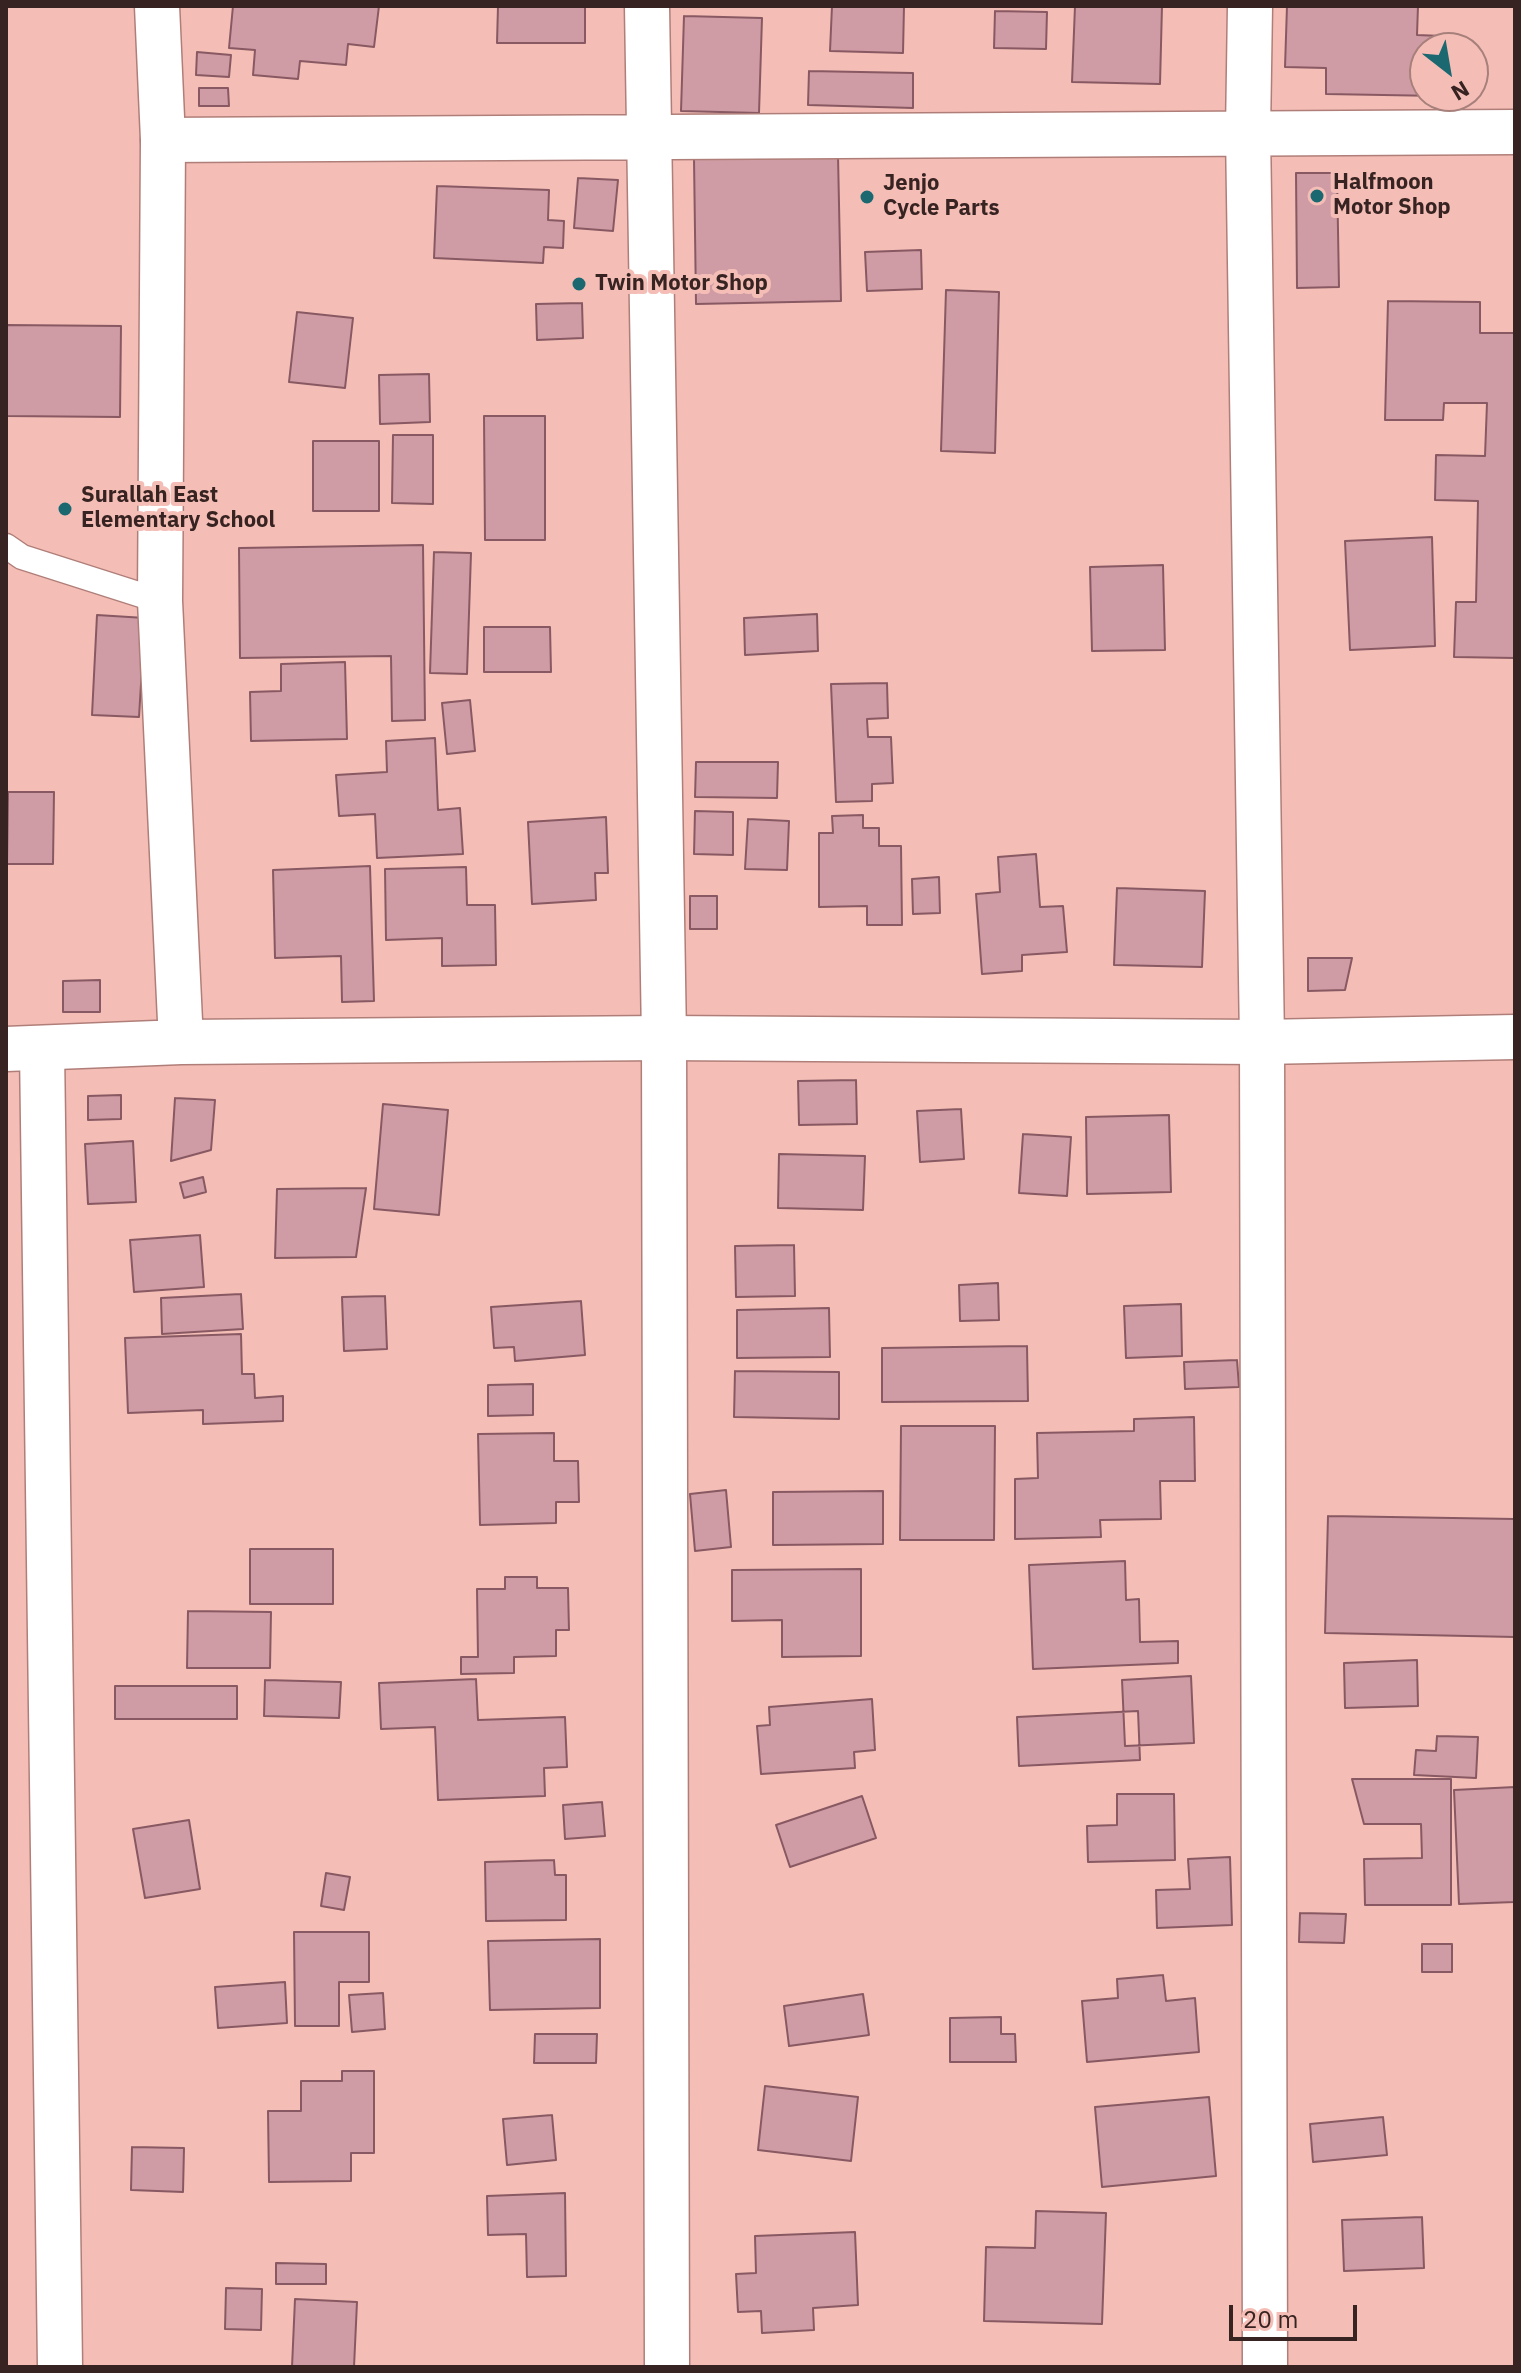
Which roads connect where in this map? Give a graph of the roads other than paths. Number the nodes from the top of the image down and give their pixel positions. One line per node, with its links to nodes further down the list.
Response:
1 (157, 6): 7 (street)
2 (647, 6): 6 (street)
3 (1250, 6): 4 (street)
4 (1248, 132): 5 (street); 6 (street); 13 (street)
5 (1515, 132)
6 (649, 139): 7 (street); 11 (street)
7 (163, 140): 9 (street)
8 (6, 546): 9 (lane)
9 (160, 601): 12 (street)
10 (1515, 1037): 13 (street)
11 (664, 1038): 12 (street); 13 (street); 16 (street)
12 (181, 1042): 14 (street)
13 (1262, 1042): 17 (street)
14 (24, 1049): 15 (street)
15 (60, 2367)
16 (667, 2367)
17 (1265, 2367)

